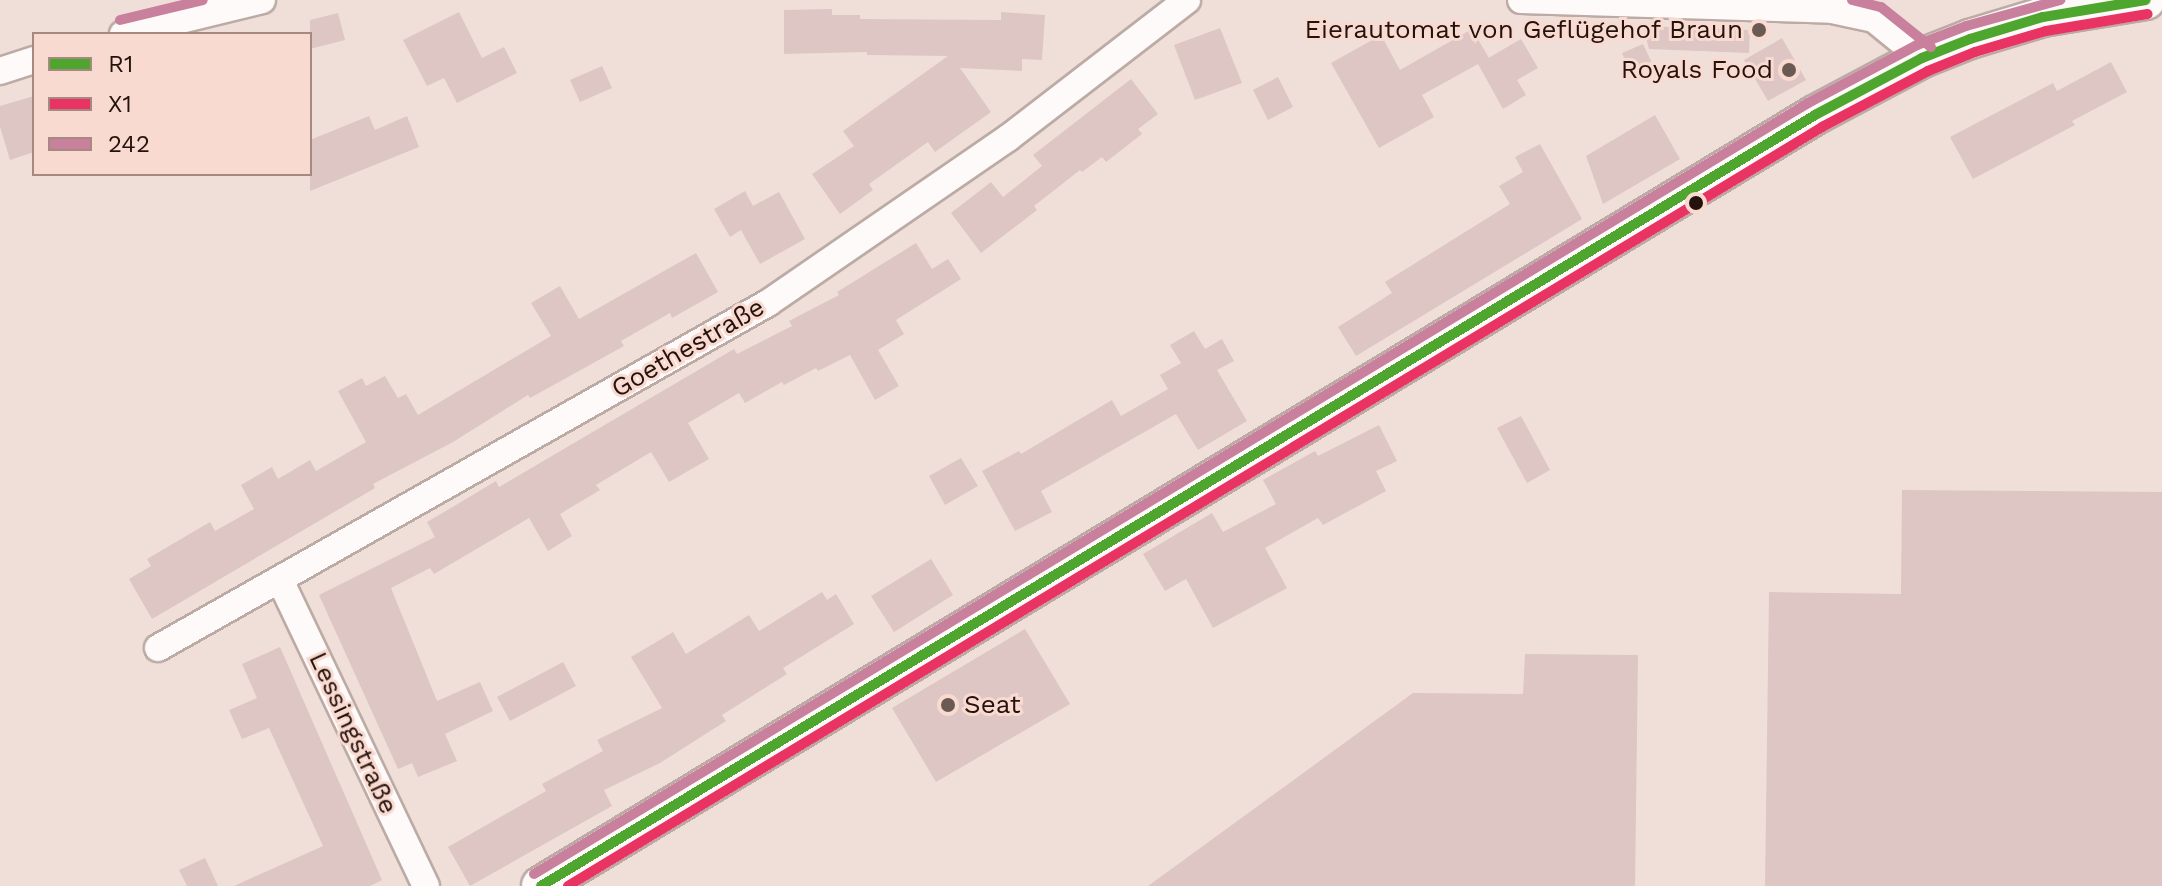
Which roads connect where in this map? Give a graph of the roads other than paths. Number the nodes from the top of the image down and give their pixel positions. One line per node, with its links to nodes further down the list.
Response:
1 (262, 0): 5 (street)
2 (1187, 0): 9 (street, Goethestraße)
3 (1521, 0): 6 (street)
4 (2146, 0): 6 (main road)
5 (131, 32)
6 (1922, 58): 12 (main road)
7 (32, 61): 8 (street)
8 (0, 71)
9 (280, 580): 10 (street, Goethestraße); 11 (street, Lessingstraße)
10 (158, 648)
11 (426, 886)
12 (541, 886)

